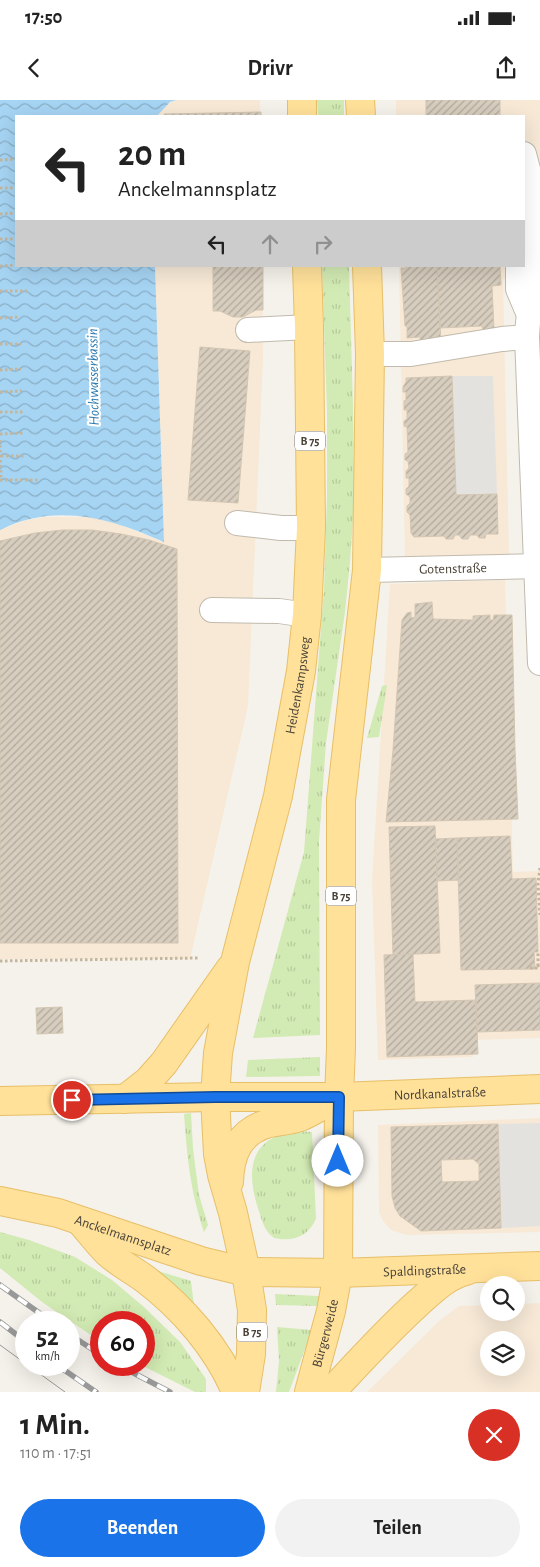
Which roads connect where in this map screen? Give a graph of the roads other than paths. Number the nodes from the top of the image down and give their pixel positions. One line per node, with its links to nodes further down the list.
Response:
1 (302, 100): 3 (main road)
2 (360, 100): 4 (main road)
3 (302, 115)
4 (361, 115)
5 (525, 162): 6 (street)
6 (528, 188): 10 (street)
7 (307, 267): 11 (main road, Heidenkampsweg / B 75)
8 (366, 267): 13 (main road, B 75)
9 (518, 267): 10 (street)
10 (533, 313): 13 (street); 16 (street)
11 (309, 327): 12 (street); 15 (main road, Heidenkampsweg / B 75)
12 (248, 330)
13 (370, 354): 17 (main road, B 75)
14 (237, 523): 15 (street)
15 (311, 528): 19 (main road, Heidenkampsweg / B 75)
16 (538, 566): 17 (street, Gotenstraße); 20 (street)
17 (367, 570): 24 (main road, B 75)
18 (212, 610): 19 (street)
19 (307, 615): 21 (main road, Heidenkampsweg / B 75)
20 (540, 663)
21 (235, 962): 23 (main road, Heidenkampsweg / B 75); 25 (main road)
22 (540, 1089): 24 (main road, Nordkanalstraße)
23 (215, 1097): 24 (main road); 25 (main road); 27 (main road, B 75)
24 (339, 1097): 27 (main road); 33 (main road, B 75)
25 (125, 1099): 26 (main road)
26 (0, 1101)
27 (229, 1197): 32 (main road, B 75)
28 (0, 1201): 29 (main road, Anckelmannsplatz)
29 (79, 1220): 32 (main road, Anckelmannsplatz); 34 (main road)
30 (540, 1266): 31 (main road, Spaldingstraße)
31 (477, 1268): 33 (main road, Spaldingstraße); 37 (main road)
32 (246, 1272): 33 (main road, Anckelmannsplatz); 35 (main road, B 75)
33 (338, 1273): 36 (main road, Bürgerweide / B 75)
34 (236, 1392)
35 (245, 1392)
36 (309, 1392)
37 (331, 1392)

